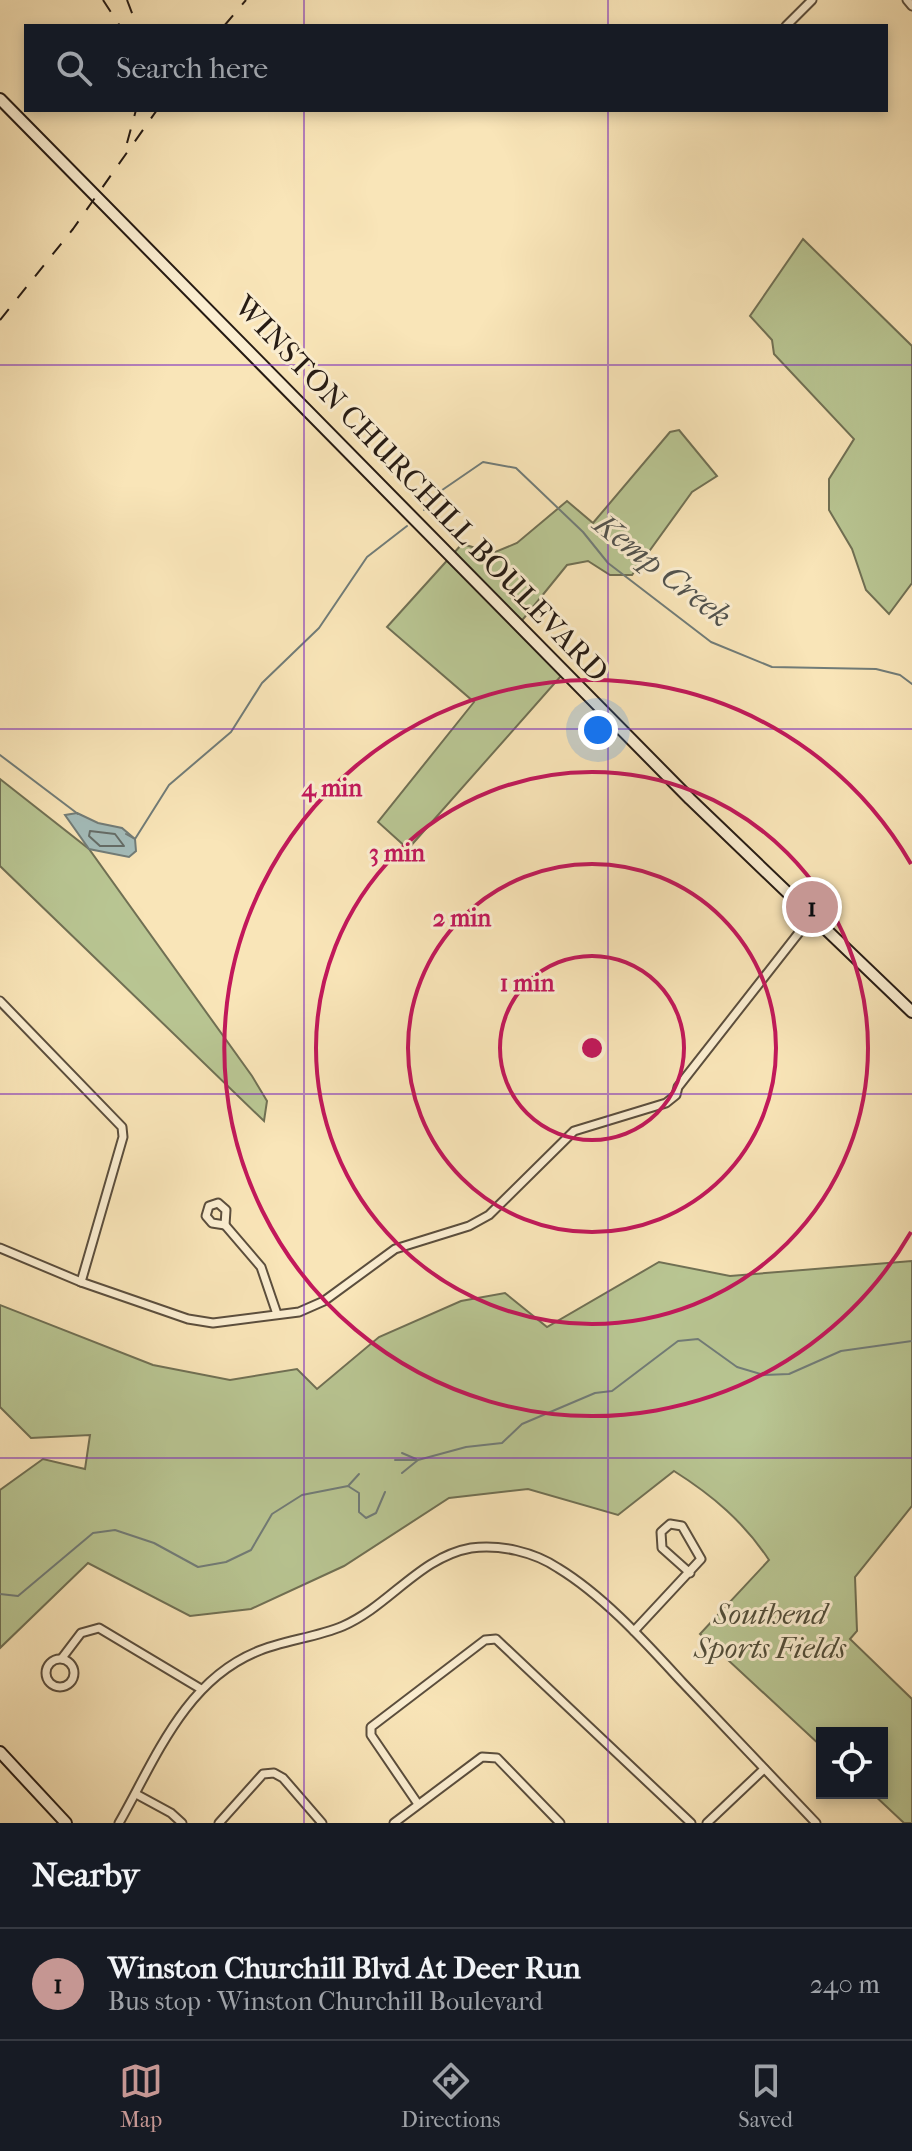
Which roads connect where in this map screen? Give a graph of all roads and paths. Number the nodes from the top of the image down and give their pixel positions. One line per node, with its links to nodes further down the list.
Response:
1 (812, 0): 4 (street)
2 (907, 0): 3 (street)
3 (912, 6)
4 (788, 24)
5 (0, 99): 6 (main road, WINSTON CHURCHILL BOULEVARD)
6 (812, 916): 8 (main road, WINSTON CHURCHILL BOULEVARD); 12 (street)
7 (0, 1001): 11 (street)
8 (912, 1012)
9 (225, 1225): 12 (street)
10 (0, 1248): 11 (street)
11 (81, 1282): 12 (street)
12 (277, 1314)
13 (690, 1573): 13 (street); 14 (street)
14 (634, 1631): 16 (street); 18 (street)
15 (62, 1658): 15 (street); 16 (street)
16 (201, 1689): 19 (street)
17 (0, 1752): 21 (main road)
18 (764, 1769): 29 (street); 30 (street)
19 (136, 1794): 22 (street); 23 (street)
20 (418, 1804): 26 (street); 27 (street); 28 (street)
21 (66, 1823)
22 (119, 1823)
23 (182, 1823)
24 (219, 1823): 25 (street)
25 (322, 1823)
26 (394, 1823)
27 (560, 1823)
28 (691, 1823)
29 (707, 1823)
30 (816, 1823)

